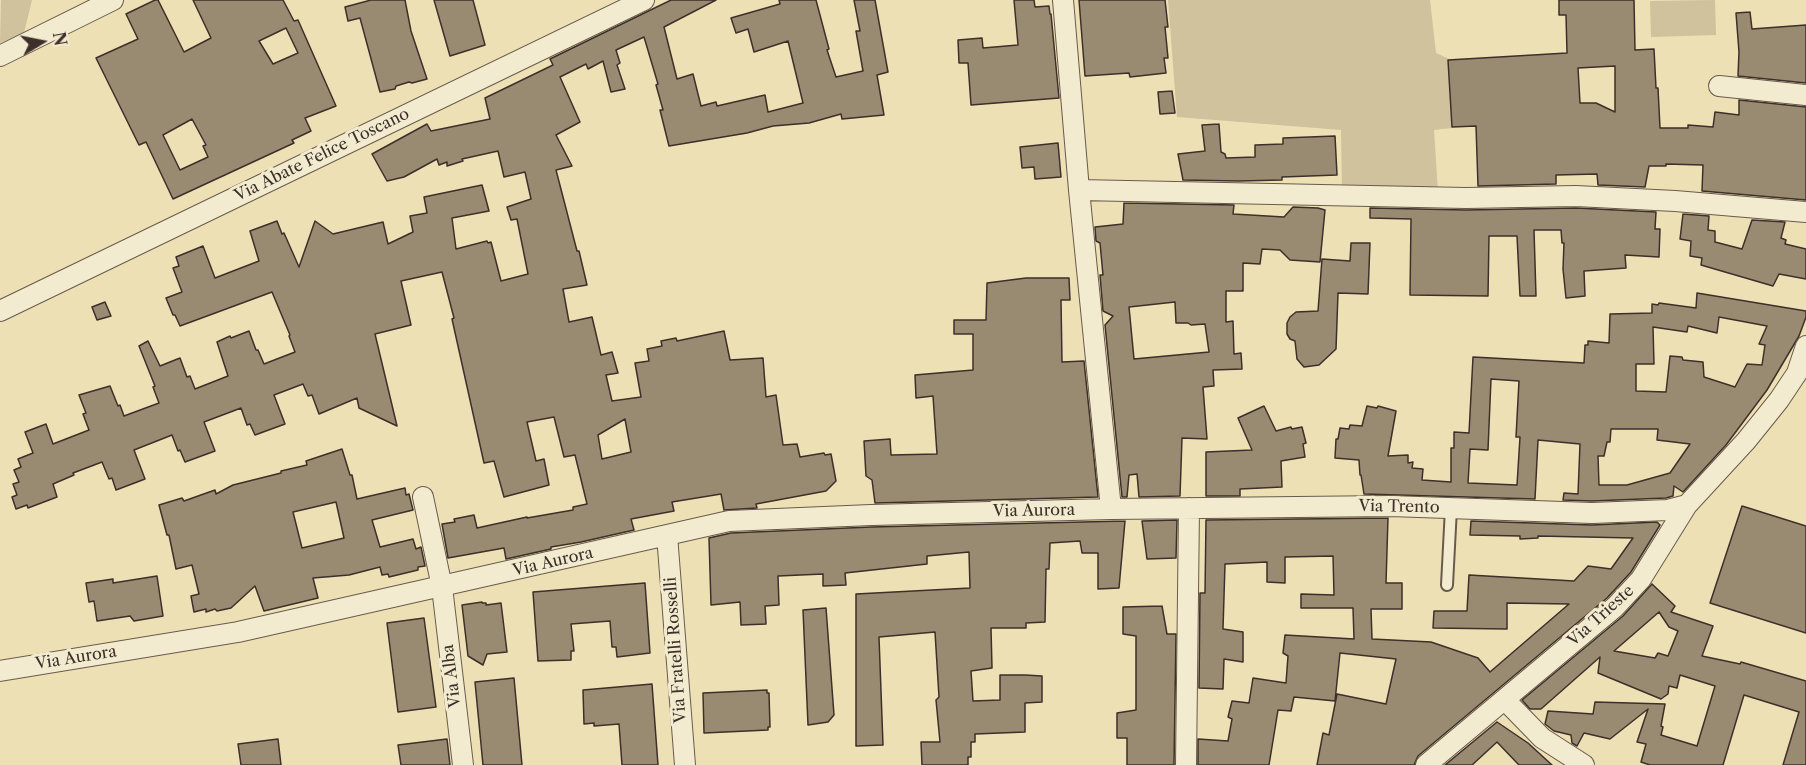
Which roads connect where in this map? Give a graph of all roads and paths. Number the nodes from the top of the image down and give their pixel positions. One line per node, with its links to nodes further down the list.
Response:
1 (113, 0): 4 (street)
2 (644, 0): 9 (street, Via Abate Felice Toscano)
3 (1063, 0): 7 (street)
4 (0, 56)
5 (1719, 86): 6 (street)
6 (1806, 95)
7 (1079, 190): 8 (street); 15 (street)
8 (1806, 212)
9 (0, 311)
10 (1806, 346): 12 (street, Via Trieste)
11 (423, 497): 18 (street, Via Alba)
12 (1687, 505): 14 (street, Via Trento); 20 (street, Via Trieste)
13 (1189, 508): 14 (street, Via Trento); 15 (street, Via Trento); 23 (street)
14 (1451, 508): 17 (lane)
15 (1111, 509): 16 (street, Via Aurora)
16 (667, 536): 18 (street, Via Aurora); 22 (street, Via Fratelli Rosselli)
17 (1447, 585)
18 (442, 587): 19 (street, Via Aurora); 21 (street, Via Alba)
19 (0, 671)
20 (1505, 700): 24 (street, Via Trieste); 25 (street)
21 (463, 765)
22 (685, 765)
23 (1186, 765)
24 (1426, 765)
25 (1584, 765)

